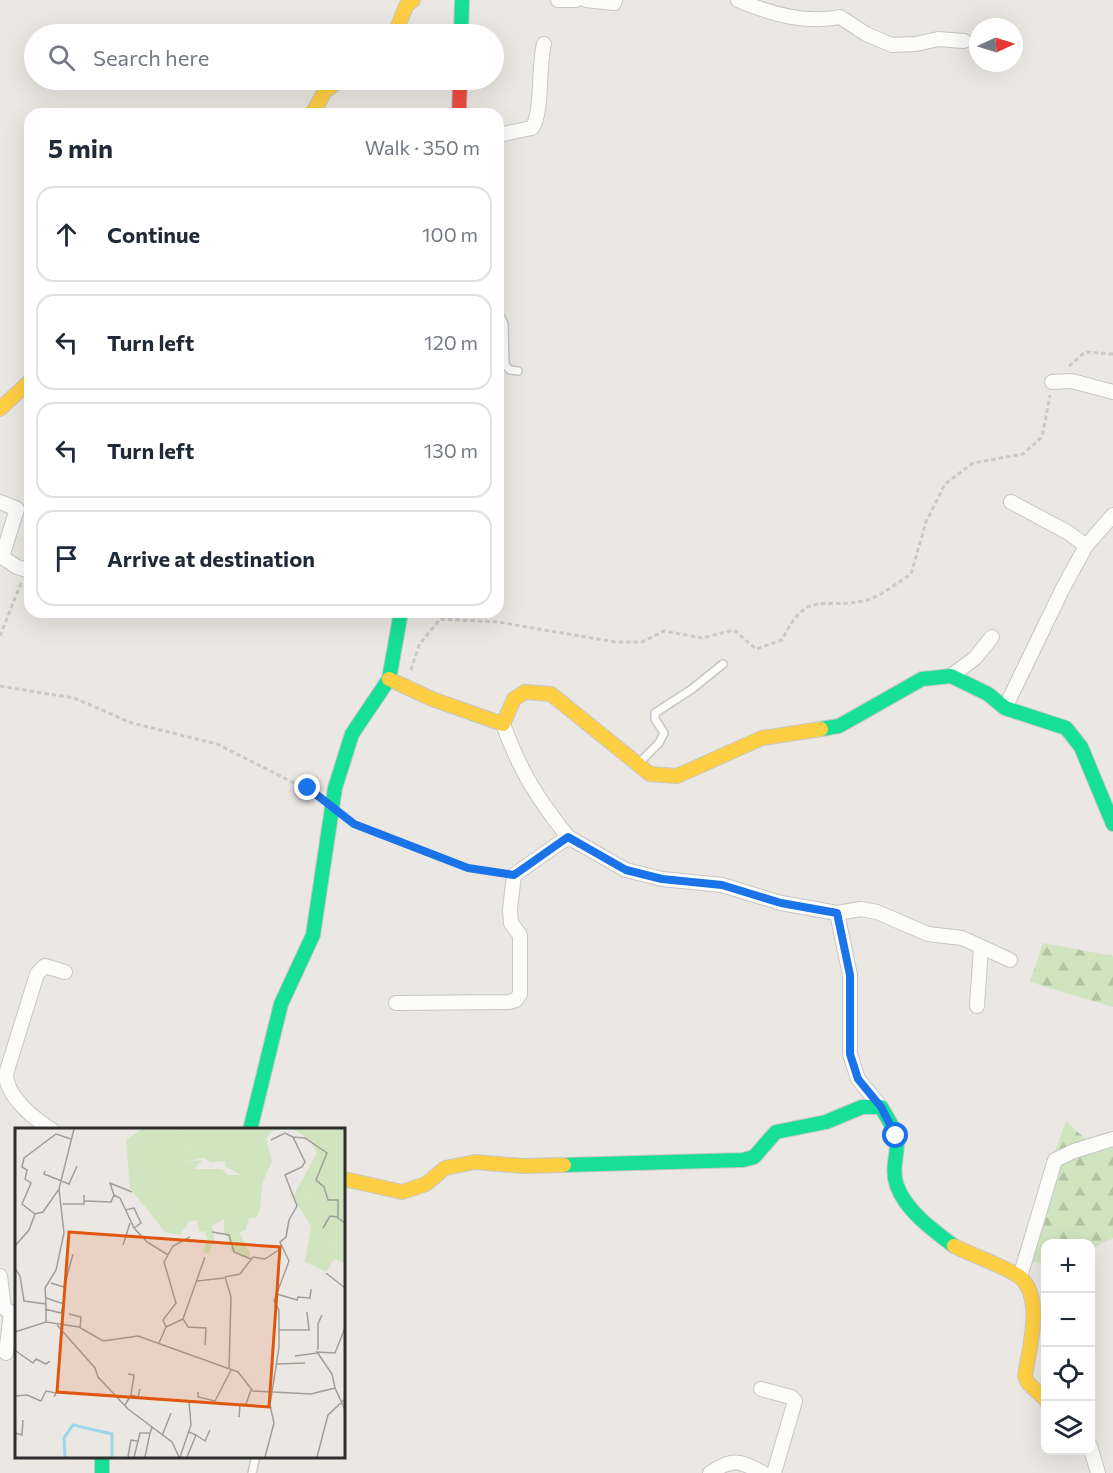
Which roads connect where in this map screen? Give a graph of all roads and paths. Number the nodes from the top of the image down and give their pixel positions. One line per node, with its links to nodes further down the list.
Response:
1 (413, 0): 8 (street)
2 (462, 0): 9 (street)
3 (558, 0): 4 (street)
4 (576, 0)
5 (586, 0): 6 (street)
6 (615, 0)
7 (738, 0): 10 (street)
8 (399, 24)
9 (461, 24)
10 (964, 41)
11 (544, 44): 16 (street)
12 (326, 90): 14 (street)
13 (460, 90): 15 (street)
14 (315, 108)
15 (459, 108)
16 (504, 134)
17 (504, 324): 19 (lane)
18 (1113, 354): 20 (path)
19 (518, 372)
20 (1052, 382): 22 (street); 38 (path)
21 (24, 387): 23 (street)
22 (1113, 392)
23 (0, 409)
24 (0, 502): 26 (street)
25 (1011, 502): 28 (street)
26 (23, 511): 29 (street)
27 (1113, 515): 28 (street)
28 (1086, 546): 39 (street)
29 (24, 569)
30 (24, 580): 32 (path)
31 (400, 618): 36 (street)
32 (0, 636)
33 (992, 637): 35 (street)
34 (723, 664): 41 (lane)
35 (951, 676): 39 (street); 41 (street)
36 (389, 680): 38 (street); 42 (street)
37 (0, 686): 42 (path)
38 (405, 686): 40 (street)
39 (1005, 708): 43 (street)
40 (503, 724): 41 (street); 44 (street)
41 (638, 765)
42 (332, 806): 45 (path); 54 (street)
43 (1113, 824)
44 (568, 837): 45 (street); 46 (street)
45 (514, 875): 50 (street)
46 (837, 913): 47 (street); 52 (street)
47 (981, 947): 48 (street); 51 (street)
48 (1010, 960)
49 (65, 972): 53 (street)
50 (396, 1003)
51 (977, 1006)
52 (881, 1107): 56 (street); 58 (street)
53 (50, 1128)
54 (250, 1128)
55 (1113, 1139): 58 (street)
56 (345, 1179)
57 (0, 1276): 59 (street)
58 (1020, 1277): 62 (street)
59 (14, 1315): 60 (street)
60 (6, 1353)
61 (761, 1389): 68 (street)
62 (1041, 1395)
63 (1093, 1455): 69 (street)
64 (256, 1458): 65 (lane)
65 (252, 1473)
66 (710, 1473): 67 (street)
67 (764, 1473)
68 (774, 1473)
69 (1098, 1473)

